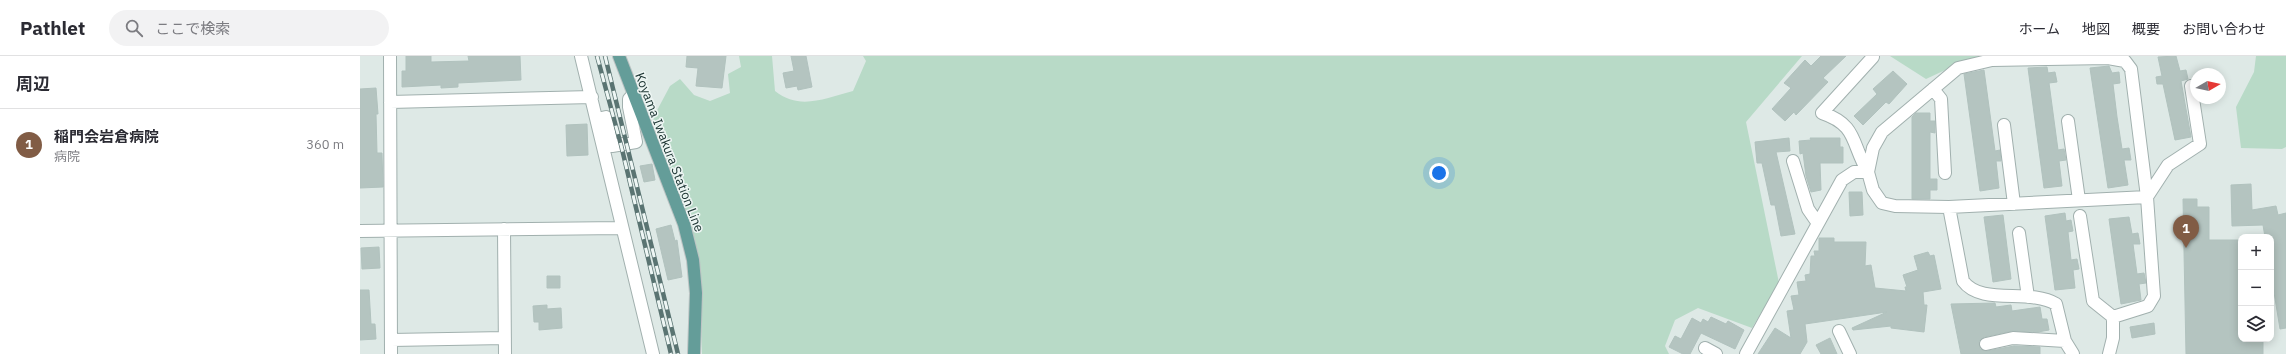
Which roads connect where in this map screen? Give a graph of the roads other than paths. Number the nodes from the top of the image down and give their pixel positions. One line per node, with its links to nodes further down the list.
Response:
1 (390, 56): 8 (street)
2 (581, 56): 7 (street)
3 (619, 56): 6 (main road, Koyama Iwakura Station Line)
4 (1873, 57): 14 (street)
5 (1933, 89): 14 (street); 15 (street); 16 (street)
6 (633, 95): 10 (street); 38 (main road, Koyama Iwakura Station Line)
7 (592, 97): 8 (street); 10 (street)
8 (390, 102): 25 (street)
9 (2194, 104): 16 (street)
10 (597, 119): 22 (street)
11 (2068, 121): 17 (street)
12 (2004, 125): 18 (street)
13 (1793, 161): 21 (street)
14 (1868, 172): 19 (street); 21 (street)
15 (1945, 173)
16 (2147, 197): 17 (street); 28 (street)
17 (2079, 200): 18 (street)
18 (2014, 204): 19 (street)
19 (1949, 207): 27 (street)
20 (2080, 216): 28 (street)
21 (1817, 222): 40 (street)
22 (621, 228): 23 (street); 37 (street)
23 (504, 229): 25 (street); 30 (street)
24 (360, 231): 25 (street)
25 (391, 231): 31 (street)
26 (2019, 233): 27 (street)
27 (2028, 297): 32 (street)
28 (2113, 317): 43 (street)
29 (1839, 331): 41 (street)
30 (505, 338): 31 (street); 36 (street)
31 (391, 340): 35 (street)
32 (2064, 341): 33 (street); 42 (street)
33 (1986, 344)
34 (1705, 348): 39 (street)
35 (391, 354)
36 (505, 354)
37 (653, 354)
38 (694, 354)
39 (1716, 354)
40 (1746, 354)
41 (1850, 354)
42 (2073, 354)
43 (2109, 354)

